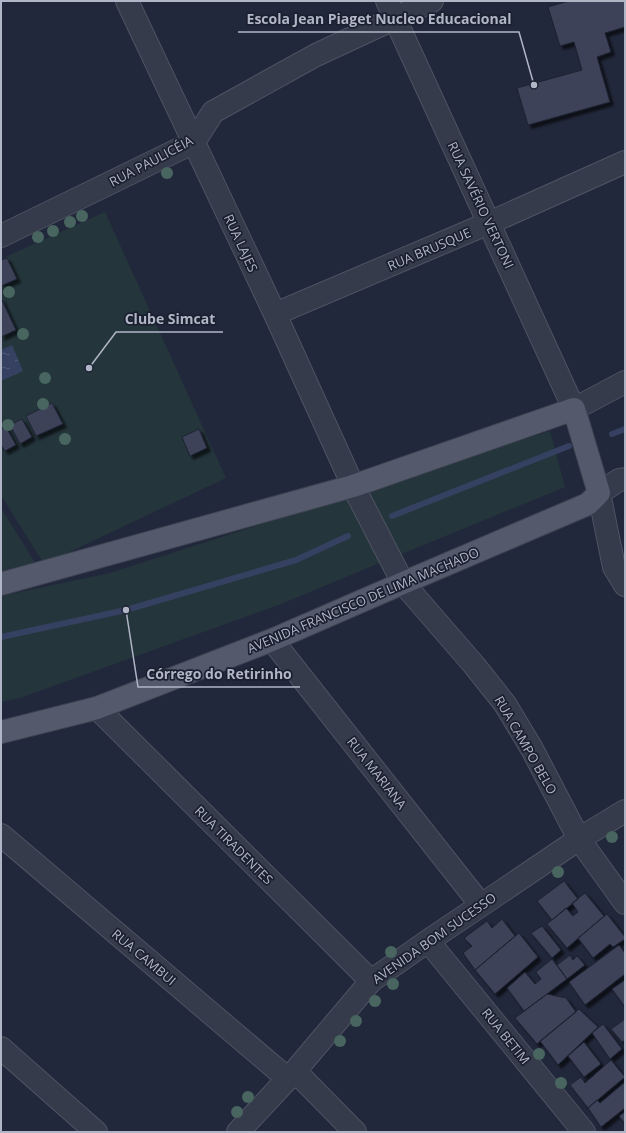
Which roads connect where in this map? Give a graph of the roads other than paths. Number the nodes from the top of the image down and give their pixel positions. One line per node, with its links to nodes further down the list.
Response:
1 (127, 1): 4 (street, RUA LAJES)
2 (432, 1): 3 (street, RUA PAULICÉIA)
3 (391, 9): 4 (street, RUA PAULICÉIA); 6 (street, RUA SAVÉRIO VERTONI)
4 (194, 142): 7 (street, RUA PAULICÉIA); 8 (street, RUA LAJES)
5 (625, 162): 6 (street, RUA BRUSQUE)
6 (489, 223): 8 (street, RUA BRUSQUE); 10 (street, RUA SAVÉRIO VERTONI)
7 (1, 236)
8 (275, 314): 12 (street, RUA LAJES)
9 (625, 382): 10 (street)
10 (574, 409): 12 (main road); 13 (main road)
11 (625, 479): 13 (street, AVENIDA FRANCISCO DE LIMA MACHADO)
12 (353, 486): 14 (street, RUA CAMPO BELO); 15 (main road)
13 (599, 493): 14 (main road, AVENIDA FRANCISCO DE LIMA MACHADO); 16 (street)
14 (403, 583): 17 (main road, AVENIDA FRANCISCO DE LIMA MACHADO); 22 (street, RUA CAMPO BELO)
15 (1, 584)
16 (625, 585)
17 (272, 640): 18 (main road, AVENIDA FRANCISCO DE LIMA MACHADO); 24 (street, RUA MARIANA)
18 (97, 708): 19 (main road, AVENIDA FRANCISCO DE LIMA MACHADO); 26 (street, RUA TIRADENTES)
19 (1, 732)
20 (625, 811): 22 (street, AVENIDA BOM SUCESSO)
21 (1, 835): 28 (street, RUA CAMBUI)
22 (579, 839): 23 (street, RUA CAMPO BELO); 24 (street, AVENIDA BOM SUCESSO)
23 (625, 904)
24 (481, 905): 25 (street, AVENIDA BOM SUCESSO)
25 (428, 941): 26 (street, AVENIDA BOM SUCESSO); 32 (street, RUA BETIM)
26 (371, 981): 28 (street, AVENIDA BOM SUCESSO)
27 (1, 1048): 29 (street)
28 (291, 1075): 30 (street, AVENIDA BOM SUCESSO); 31 (street, RUA CAMBUI)
29 (96, 1132)
30 (238, 1132)
31 (355, 1132)
32 (584, 1132)

